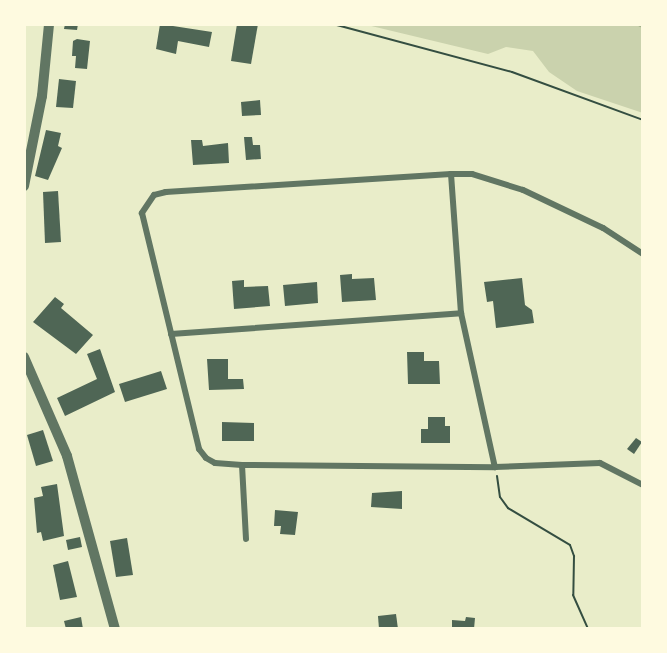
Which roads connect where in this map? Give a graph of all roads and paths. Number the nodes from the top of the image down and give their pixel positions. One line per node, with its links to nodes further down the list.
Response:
1 (49, 24): 5 (street)
2 (333, 24): 3 (path)
3 (643, 120)
4 (451, 174): 6 (street); 7 (street); 8 (street)
5 (24, 186)
6 (643, 254)
7 (461, 313): 8 (street); 11 (street)
8 (171, 334): 10 (street)
9 (24, 357): 14 (street)
10 (242, 465): 11 (street); 13 (street)
11 (495, 466): 12 (street); 15 (path)
12 (643, 485)
13 (246, 539)
14 (115, 629)
15 (588, 629)

